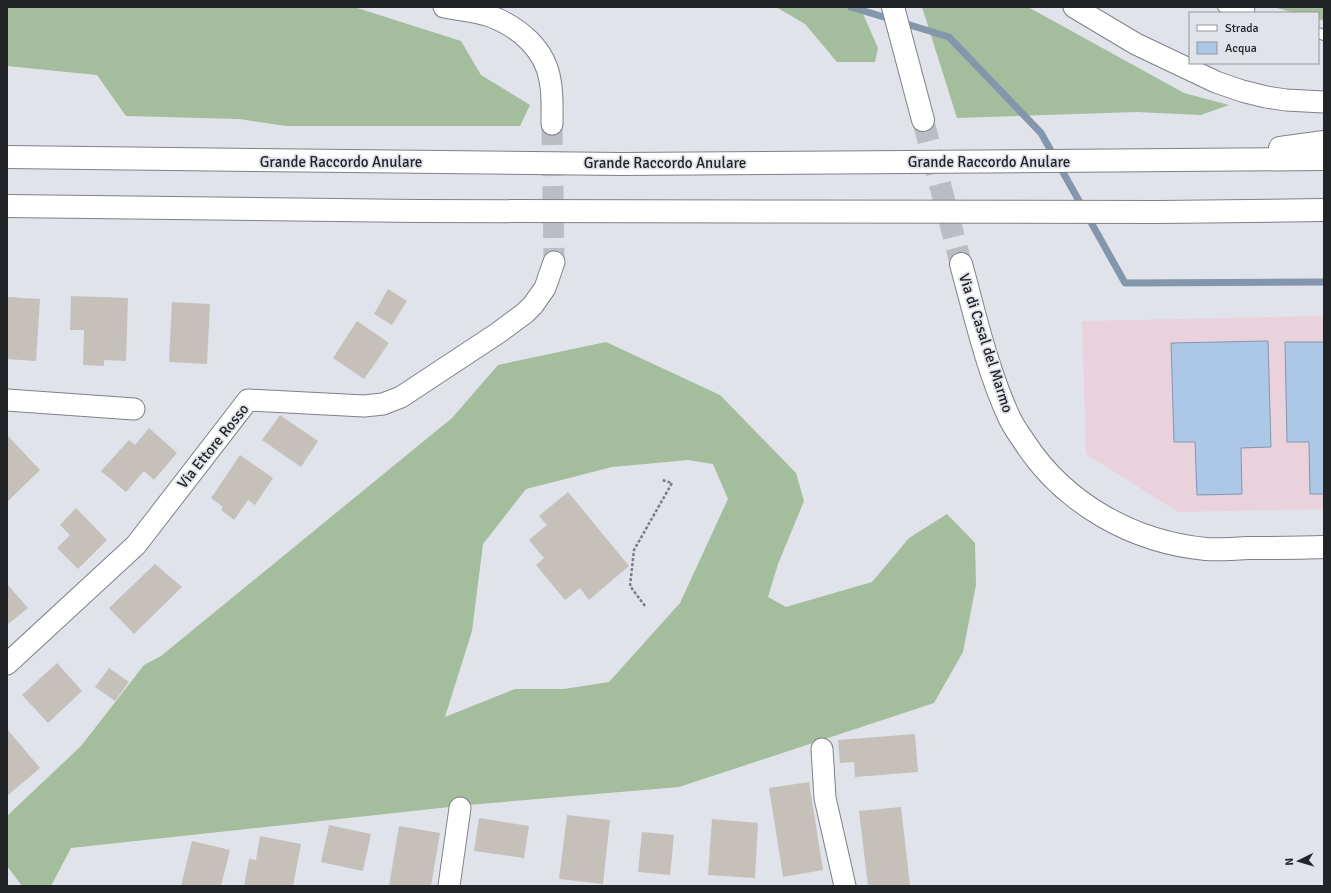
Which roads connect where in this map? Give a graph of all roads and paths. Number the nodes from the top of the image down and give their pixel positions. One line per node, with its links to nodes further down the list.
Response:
1 (444, 7): 8 (street)
2 (893, 7): 7 (main road)
3 (1074, 7): 6 (street)
4 (1223, 7): 5 (lane)
5 (1240, 12)
6 (1324, 102)
7 (923, 120)
8 (552, 124)
9 (1324, 142): 12 (main road)
10 (7, 157): 12 (main road, Grande Raccordo Anulare)
11 (1324, 159): 12 (main road, Grande Raccordo Anulare)
12 (1196, 161)
13 (7, 206): 14 (main road)
14 (1324, 210)
15 (554, 262): 22 (street, Via Ettore Rosso)
16 (961, 264): 20 (main road, Via di Casal del Marmo)
17 (7, 400): 18 (street)
18 (134, 409)
19 (662, 480): 21 (path)
20 (1324, 547)
21 (645, 606)
22 (7, 664)
23 (822, 749): 26 (street)
24 (460, 808): 25 (street)
25 (449, 886)
26 (845, 886)

